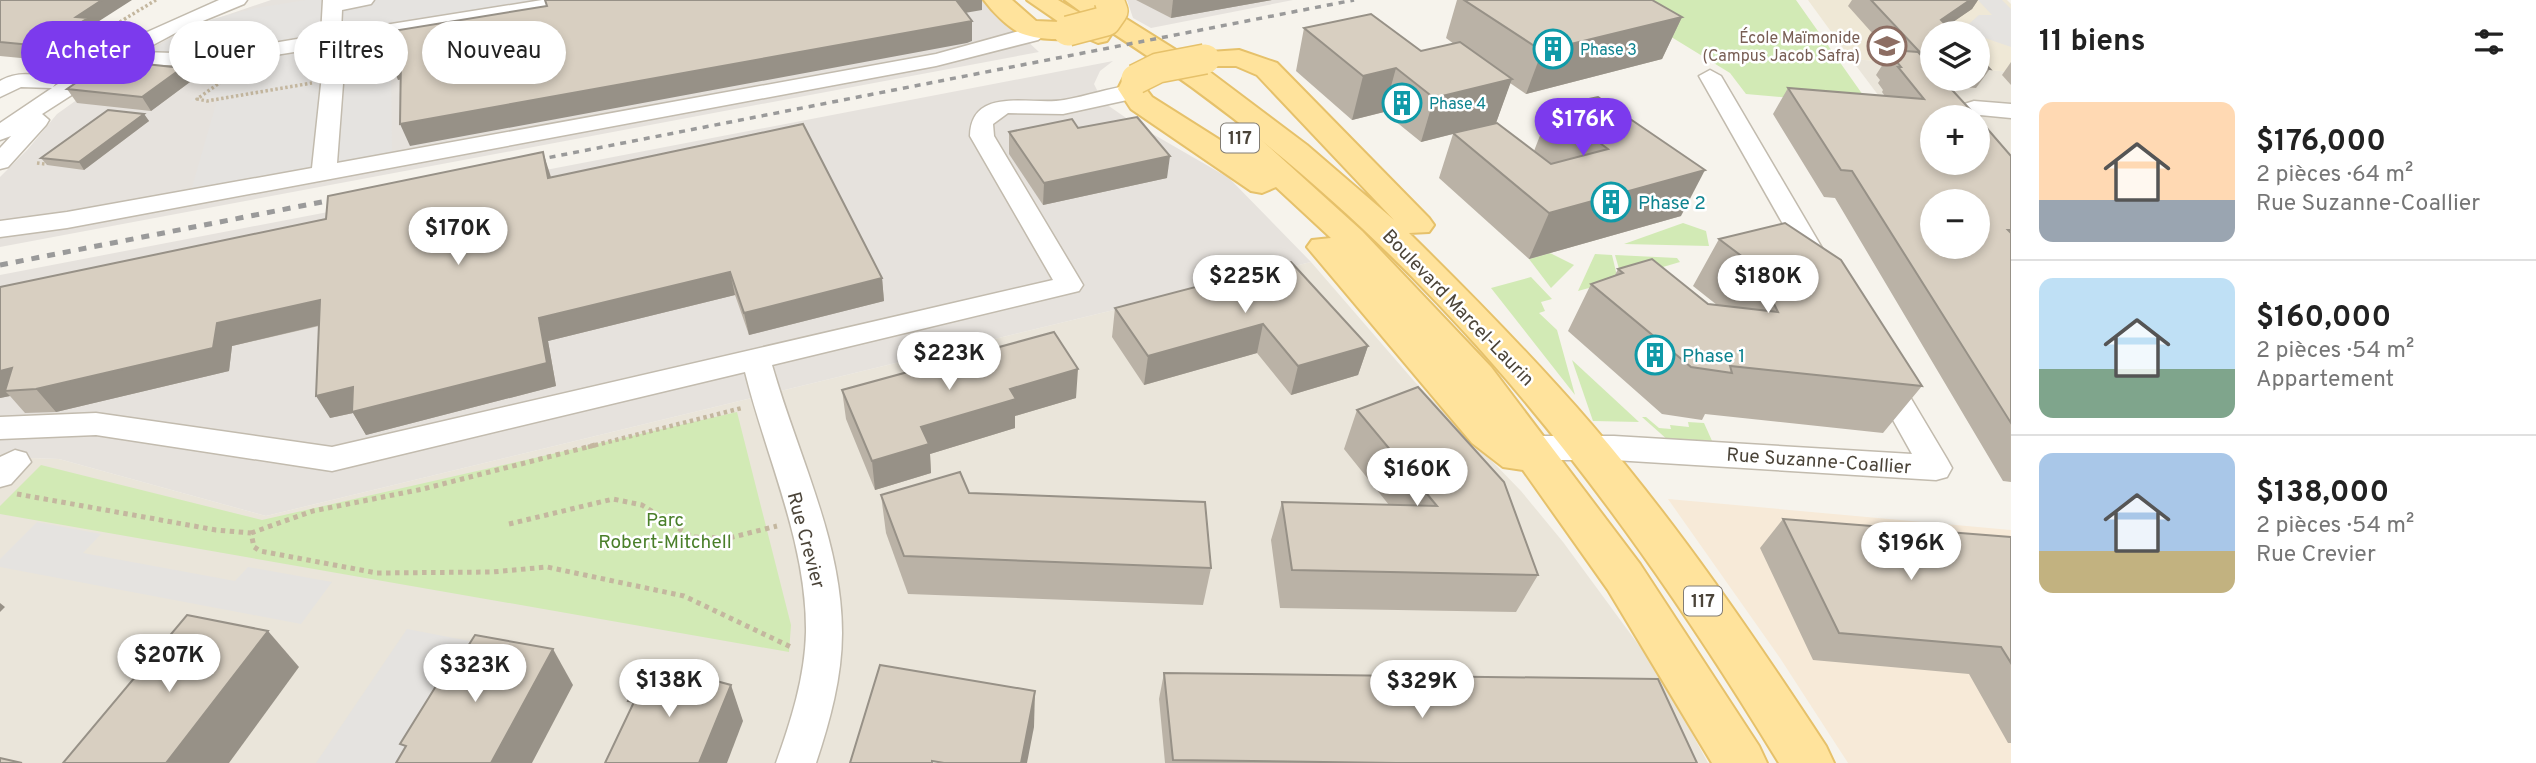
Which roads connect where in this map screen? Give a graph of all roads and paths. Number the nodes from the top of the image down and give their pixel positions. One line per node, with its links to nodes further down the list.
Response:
1 (156, 0): 11 (path)
2 (199, 0): 12 (street)
3 (237, 0): 16 (street)
4 (364, 0): 10 (street)
5 (997, 0): 15 (main road)
6 (1040, 0): 44 (main road, Boulevard Marcel-Laurin / 117)
7 (1078, 0): 39 (main road, Boulevard Marcel-Laurin / 117)
8 (1109, 0): 15 (main road, bridge)
9 (584, 1): 14 (street)
10 (333, 2): 13 (street)
11 (116, 21)
12 (151, 21)
13 (334, 21)
14 (408, 28)
15 (1040, 31): 35 (street)
16 (155, 34)
17 (294, 46): 18 (street)
18 (155, 59)
19 (392, 71): 19 (path)
20 (1710, 76): 37 (street)
21 (32, 84): 27 (street)
22 (74, 84): 28 (street)
23 (218, 84): 24 (path)
24 (303, 84)
25 (333, 84): 35 (street)
26 (1135, 86): 39 (main road, bridge); 40 (street); 46 (main road)
27 (3, 107)
28 (39, 107): 31 (street); 32 (street)
29 (1990, 109): 30 (street)
30 (2011, 111)
31 (0, 133)
32 (0, 162)
33 (37, 163): 34 (path)
34 (45, 163)
35 (324, 172): 36 (street)
36 (0, 229)
37 (1834, 290)
38 (1868, 349): 43 (street, Rue Suzanne-Coallier)
39 (1507, 351): 43 (main road, Boulevard Marcel-Laurin / 117)
40 (756, 359): 41 (street, Rue Crevier); 42 (street)
41 (754, 405): 49 (path); 51 (street, Rue Crevier)
42 (0, 428)
43 (1586, 447): 44 (street); 53 (main road, Boulevard Marcel-Laurin / 117)
44 (1530, 448): 46 (main road, Boulevard Marcel-Laurin / 117)
45 (8, 477): 49 (path)
46 (1557, 485): 52 (main road, Boulevard Marcel-Laurin / 117)
47 (509, 524): 48 (path)
48 (777, 527)
49 (251, 533): 50 (path)
50 (793, 648)
51 (796, 763)
52 (1741, 763)
53 (1808, 763)

